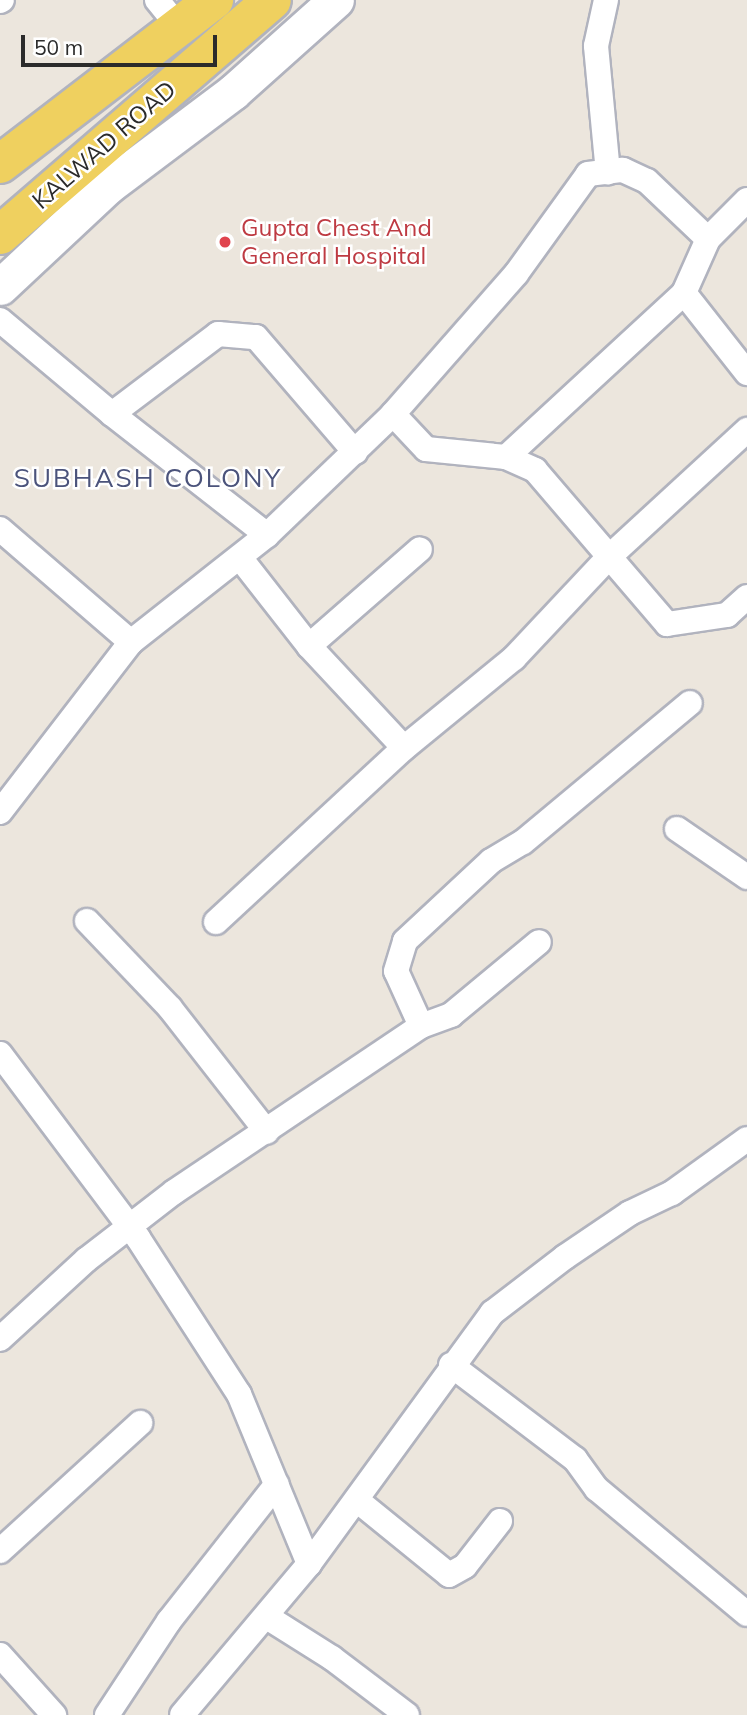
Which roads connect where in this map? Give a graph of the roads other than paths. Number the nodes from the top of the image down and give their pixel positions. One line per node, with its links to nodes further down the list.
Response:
1 (214, 0): 5 (main road)
2 (272, 0): 9 (main road, KALWAD ROAD)
3 (336, 0): 11 (street)
4 (606, 0): 7 (street)
5 (169, 14): 6 (main road)
6 (3, 155)
7 (608, 172): 10 (street); 16 (street)
8 (745, 206): 10 (street)
9 (0, 235)
10 (708, 239): 12 (street)
11 (0, 287)
12 (684, 293): 14 (street); 19 (street)
13 (0, 320): 15 (street)
14 (747, 373)
15 (112, 414): 18 (street); 21 (street)
16 (393, 414): 18 (street); 19 (street)
17 (743, 440): 23 (street)
18 (355, 452): 21 (street)
19 (506, 457): 23 (street)
20 (0, 529): 26 (street)
21 (267, 535): 24 (street)
22 (420, 549): 27 (street)
23 (610, 557): 25 (street); 29 (street)
24 (241, 559): 26 (street); 27 (street)
25 (747, 597)
26 (131, 642): 30 (street)
27 (309, 646): 29 (street)
28 (690, 703): 36 (street)
29 (404, 748): 34 (street)
30 (0, 812)
31 (677, 829): 32 (street)
32 (747, 877)
33 (87, 921): 38 (street)
34 (216, 922)
35 (539, 942): 36 (street)
36 (421, 1026): 38 (street)
37 (0, 1054): 40 (street)
38 (267, 1132): 40 (street)
39 (745, 1145): 42 (street)
40 (130, 1226): 41 (street); 44 (street)
41 (0, 1339)
42 (450, 1365): 45 (street); 49 (street)
43 (140, 1423): 47 (street)
44 (277, 1484): 48 (street); 53 (street)
45 (358, 1501): 46 (street); 48 (street)
46 (500, 1521)
47 (0, 1551)
48 (309, 1564): 50 (street)
49 (747, 1614)
50 (267, 1617): 54 (street); 55 (street)
51 (0, 1655): 52 (street)
52 (54, 1715)
53 (107, 1715)
54 (182, 1715)
55 (407, 1715)

